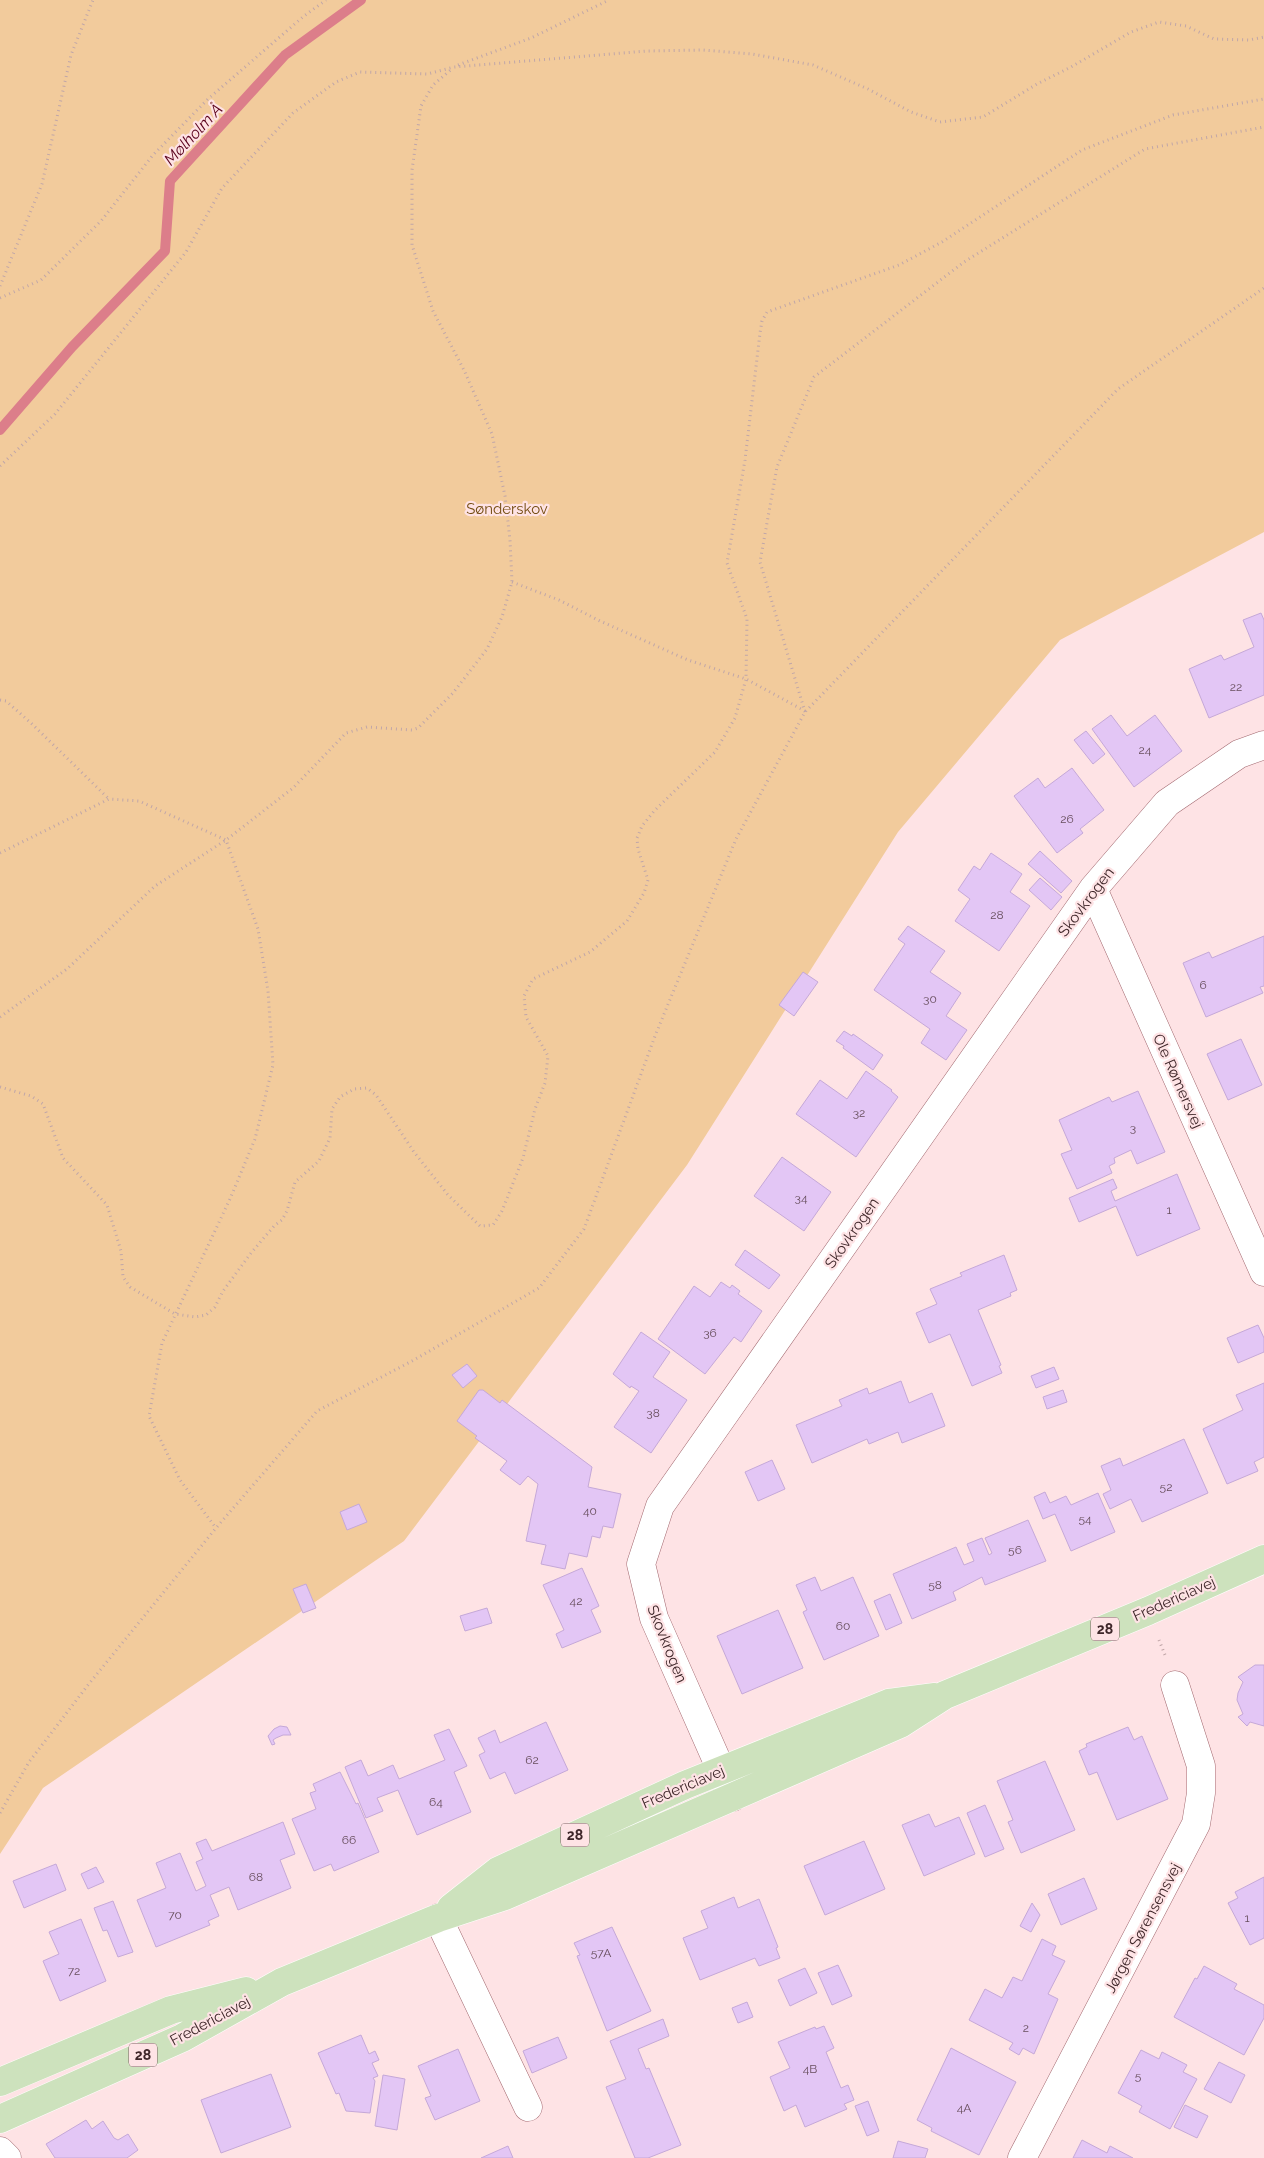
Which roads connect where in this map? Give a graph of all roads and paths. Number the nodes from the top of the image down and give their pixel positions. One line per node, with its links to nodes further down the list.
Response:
1 (93, 0): 8 (path)
2 (326, 0): 10 (path)
3 (609, 0): 5 (path)
4 (1264, 37): 5 (path)
5 (454, 67): 11 (path); 12 (path)
6 (1264, 99): 13 (path)
7 (1264, 127): 15 (path)
8 (0, 286)
9 (1264, 288): 15 (path)
10 (0, 298)
11 (0, 466)
12 (512, 582): 13 (path); 18 (path)
13 (746, 679): 15 (path); 24 (path)
14 (0, 700): 17 (path)
15 (805, 712): 25 (path)
16 (1264, 745): 20 (street, Skovkrogen)
17 (109, 799): 18 (path); 19 (path)
18 (226, 840): 21 (path); 24 (path)
19 (0, 853)
20 (1093, 889): 23 (street, Ole Rømersvej); 29 (street, Skovkrogen)
21 (0, 1017)
22 (0, 1087): 24 (path)
23 (1264, 1272)
24 (175, 1314): 25 (path)
25 (216, 1528): 31 (path)
26 (1264, 1559): 28 (main road, Fredericiavej / 28)
27 (1176, 1685): 39 (street, Jørgen Sørensensvej)
28 (945, 1695): 29 (main road, Fredericiavej / 28); 30 (main road, Fredericiavej / 28)
29 (721, 1771): 30 (street, Skovkrogen); 32 (main road, Fredericiavej / 28)
30 (733, 1797): 32 (main road, Fredericiavej / 28)
31 (0, 1813)
32 (438, 1918): 33 (main road, Fredericiavej / 28); 35 (street)
33 (282, 1982): 34 (main road, Fredericiavej / 28); 36 (main road, Fredericiavej / 28)
34 (0, 2082)
35 (528, 2107)
36 (0, 2120)
37 (0, 2151): 38 (street)
38 (6, 2158)
39 (1022, 2158)

